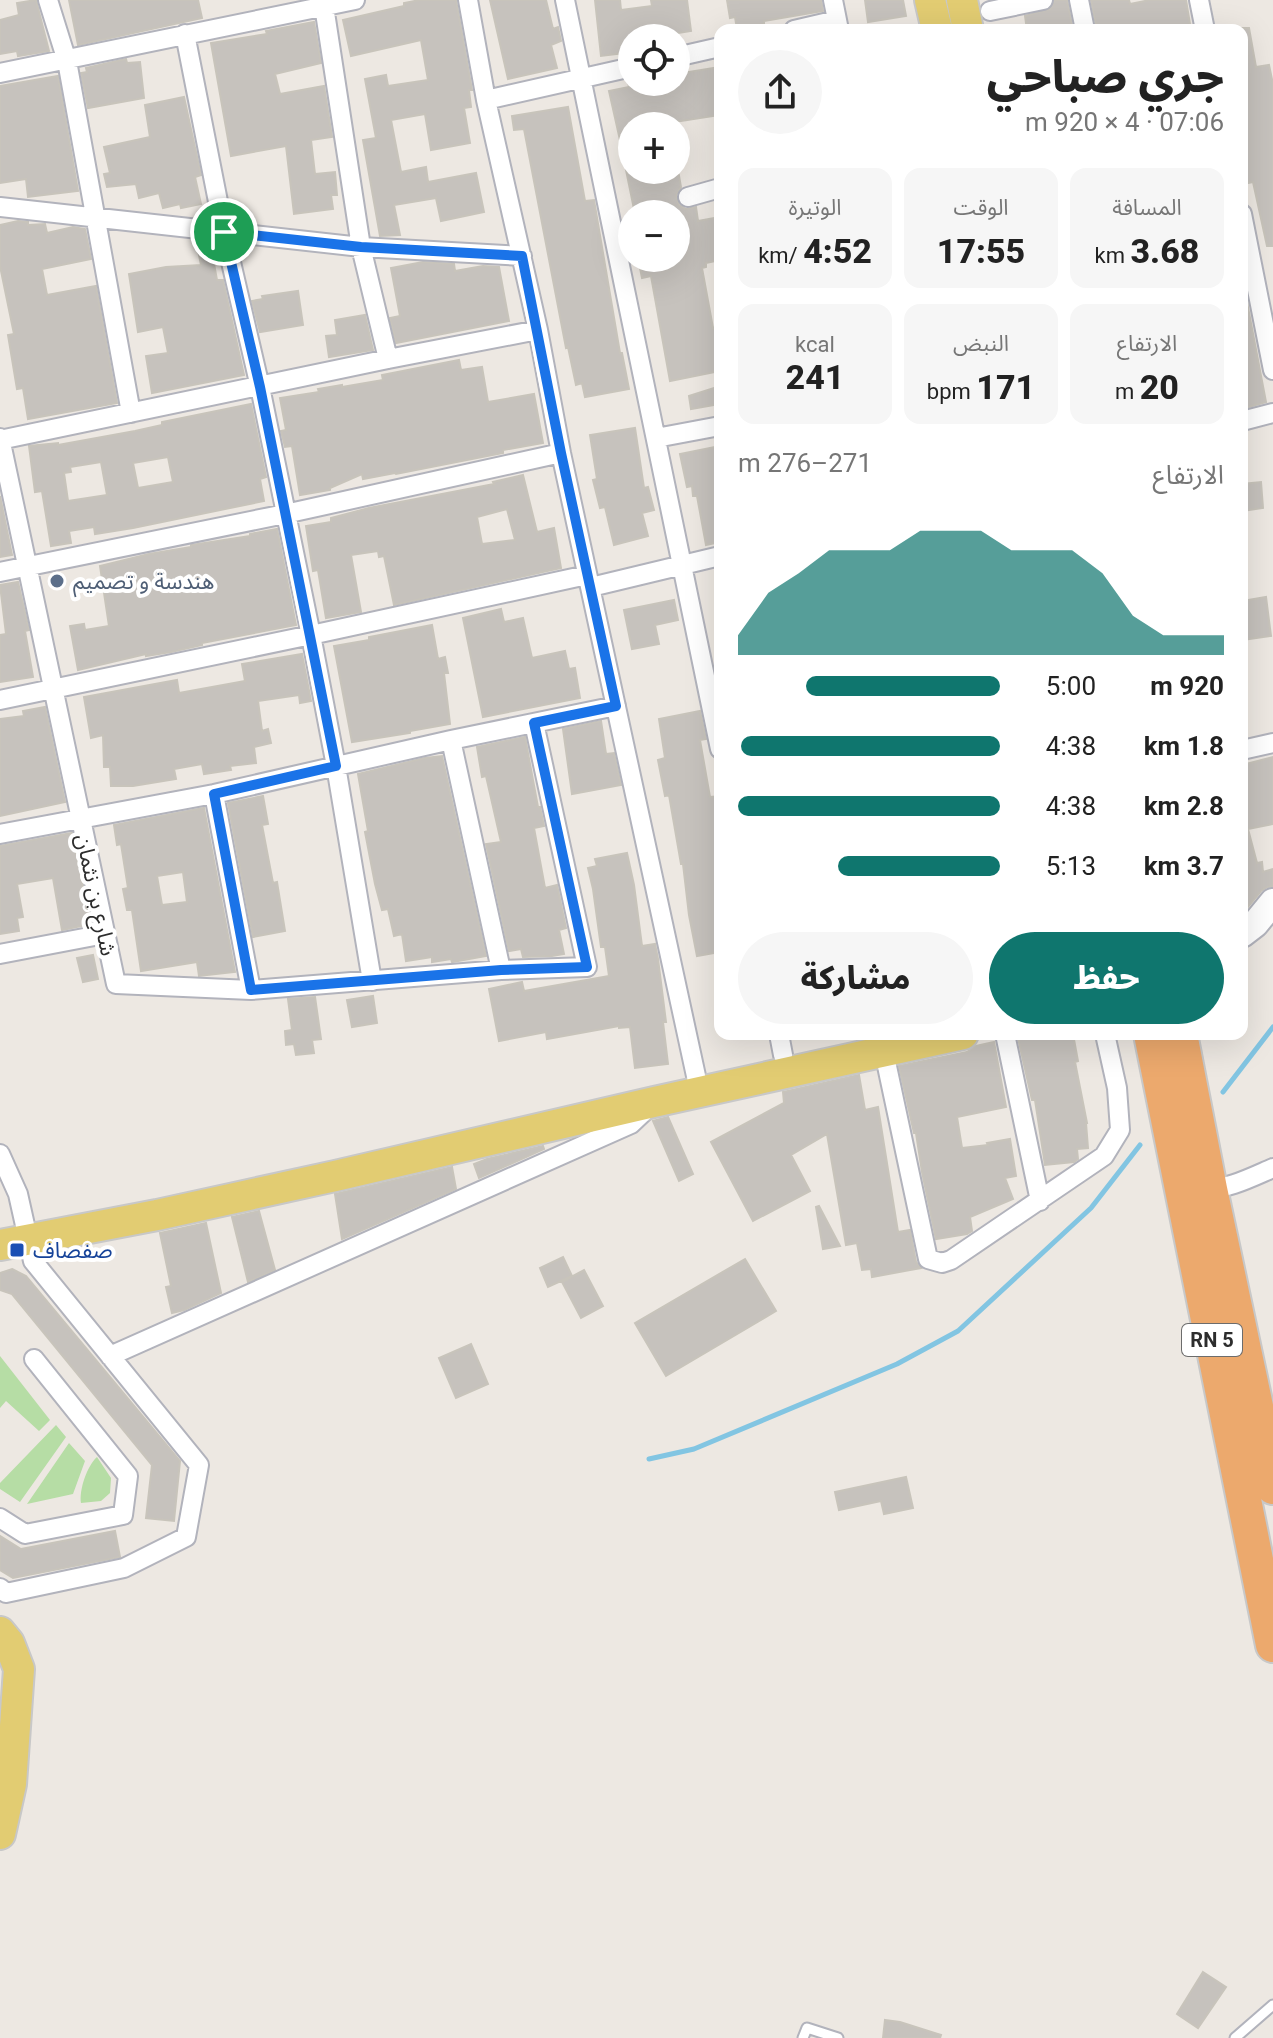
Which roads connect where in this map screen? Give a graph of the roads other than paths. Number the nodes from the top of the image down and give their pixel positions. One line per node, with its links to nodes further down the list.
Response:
1 (48, 0): 20 (street)
2 (355, 0): 11 (street)
3 (468, 0): 24 (street)
4 (565, 0): 23 (street)
5 (833, 0): 13 (street)
6 (930, 0): 14 (main road)
7 (962, 0): 12 (main road)
8 (1043, 0): 12 (street)
9 (1079, 0): 15 (street)
10 (1199, 0): 16 (street)
11 (323, 3): 17 (street); 31 (street)
12 (985, 18)
13 (838, 24)
14 (936, 24)
15 (1084, 24)
16 (1204, 24)
17 (185, 34): 20 (street); 29 (street)
18 (714, 48): 19 (street)
19 (690, 54)
20 (67, 61): 22 (street); 28 (street)
21 (618, 70): 23 (street)
22 (0, 73)
23 (582, 78): 24 (street); 42 (street)
24 (486, 100): 32 (street)
25 (714, 190): 26 (street)
26 (688, 197)
27 (0, 207): 28 (street)
28 (95, 219): 29 (street); 38 (street)
29 (224, 232): 31 (street); 37 (street)
30 (1248, 234): 33 (street)
31 (361, 247): 32 (street); 35 (street)
32 (522, 256): 34 (street)
33 (1265, 290): 36 (street)
34 (538, 330): 35 (street); 44 (street)
35 (388, 359): 37 (street)
36 (1273, 370)
37 (260, 387): 38 (street); 45 (street)
38 (131, 413): 43 (street)
39 (1273, 413): 40 (street)
40 (1248, 419)
41 (714, 427): 42 (street)
42 (656, 438): 47 (street)
43 (0, 439): 48 (street, شارع بن نثمان)
44 (561, 453): 45 (street); 50 (street)
45 (285, 514): 48 (street); 51 (street)
46 (714, 557): 47 (street)
47 (682, 564): 50 (street); 55 (street)
48 (27, 566): 49 (street); 52 (street, شارع بن نثمان)
49 (0, 572)
50 (589, 581): 51 (street); 54 (street)
51 (311, 635): 52 (street); 60 (street)
52 (53, 689): 53 (street); 62 (street, شارع بن نثمان)
53 (0, 700)
54 (616, 706): 56 (street); 78 (street)
55 (714, 720)
56 (534, 723): 57 (street); 68 (street, شارع بن نثمان)
57 (451, 740): 60 (street); 68 (street)
58 (1273, 743): 59 (street)
59 (1248, 749)
60 (336, 766): 61 (street); 69 (street)
61 (214, 794): 62 (street); 70 (street)
62 (80, 819): 63 (street); 66 (street, شارع بن نثمان)
63 (0, 834)
64 (1273, 902): 65 (street)
65 (1248, 929)
66 (105, 934): 67 (street); 70 (street, شارع بن نثمان)
67 (0, 954)
68 (501, 970): 69 (street, شارع بن نثمان)
69 (372, 981): 70 (street, شارع بن نثمان)
70 (251, 990)
71 (906, 1040): 76 (main road)
72 (1006, 1040): 83 (street)
73 (1106, 1040): 83 (street)
74 (1153, 1040): 82 (highway, RN 5)
75 (1181, 1040): 82 (highway, RN 5)
76 (877, 1043): 77 (main road); 78 (main road); 83 (street)
77 (781, 1044): 78 (main road)
78 (697, 1084): 79 (main road); 84 (main road)
79 (654, 1102): 84 (main road); 86 (street)
80 (0, 1154): 84 (street)
81 (1273, 1168): 82 (street)
82 (1196, 1189): 85 (highway, RN 5)
83 (1040, 1201)
84 (13, 1233): 86 (street)
85 (1218, 1296): 88 (highway, RN 5); 92 (highway, RN 5)
86 (110, 1356): 90 (street)
87 (34, 1359): 89 (street)
88 (1273, 1487)
89 (0, 1518)
90 (0, 1588)
91 (0, 1632): 93 (main road)
92 (1273, 1645)
93 (0, 1834)
94 (1273, 2005): 97 (lane)
95 (803, 2038): 96 (lane)
96 (838, 2038)
97 (1235, 2038)

